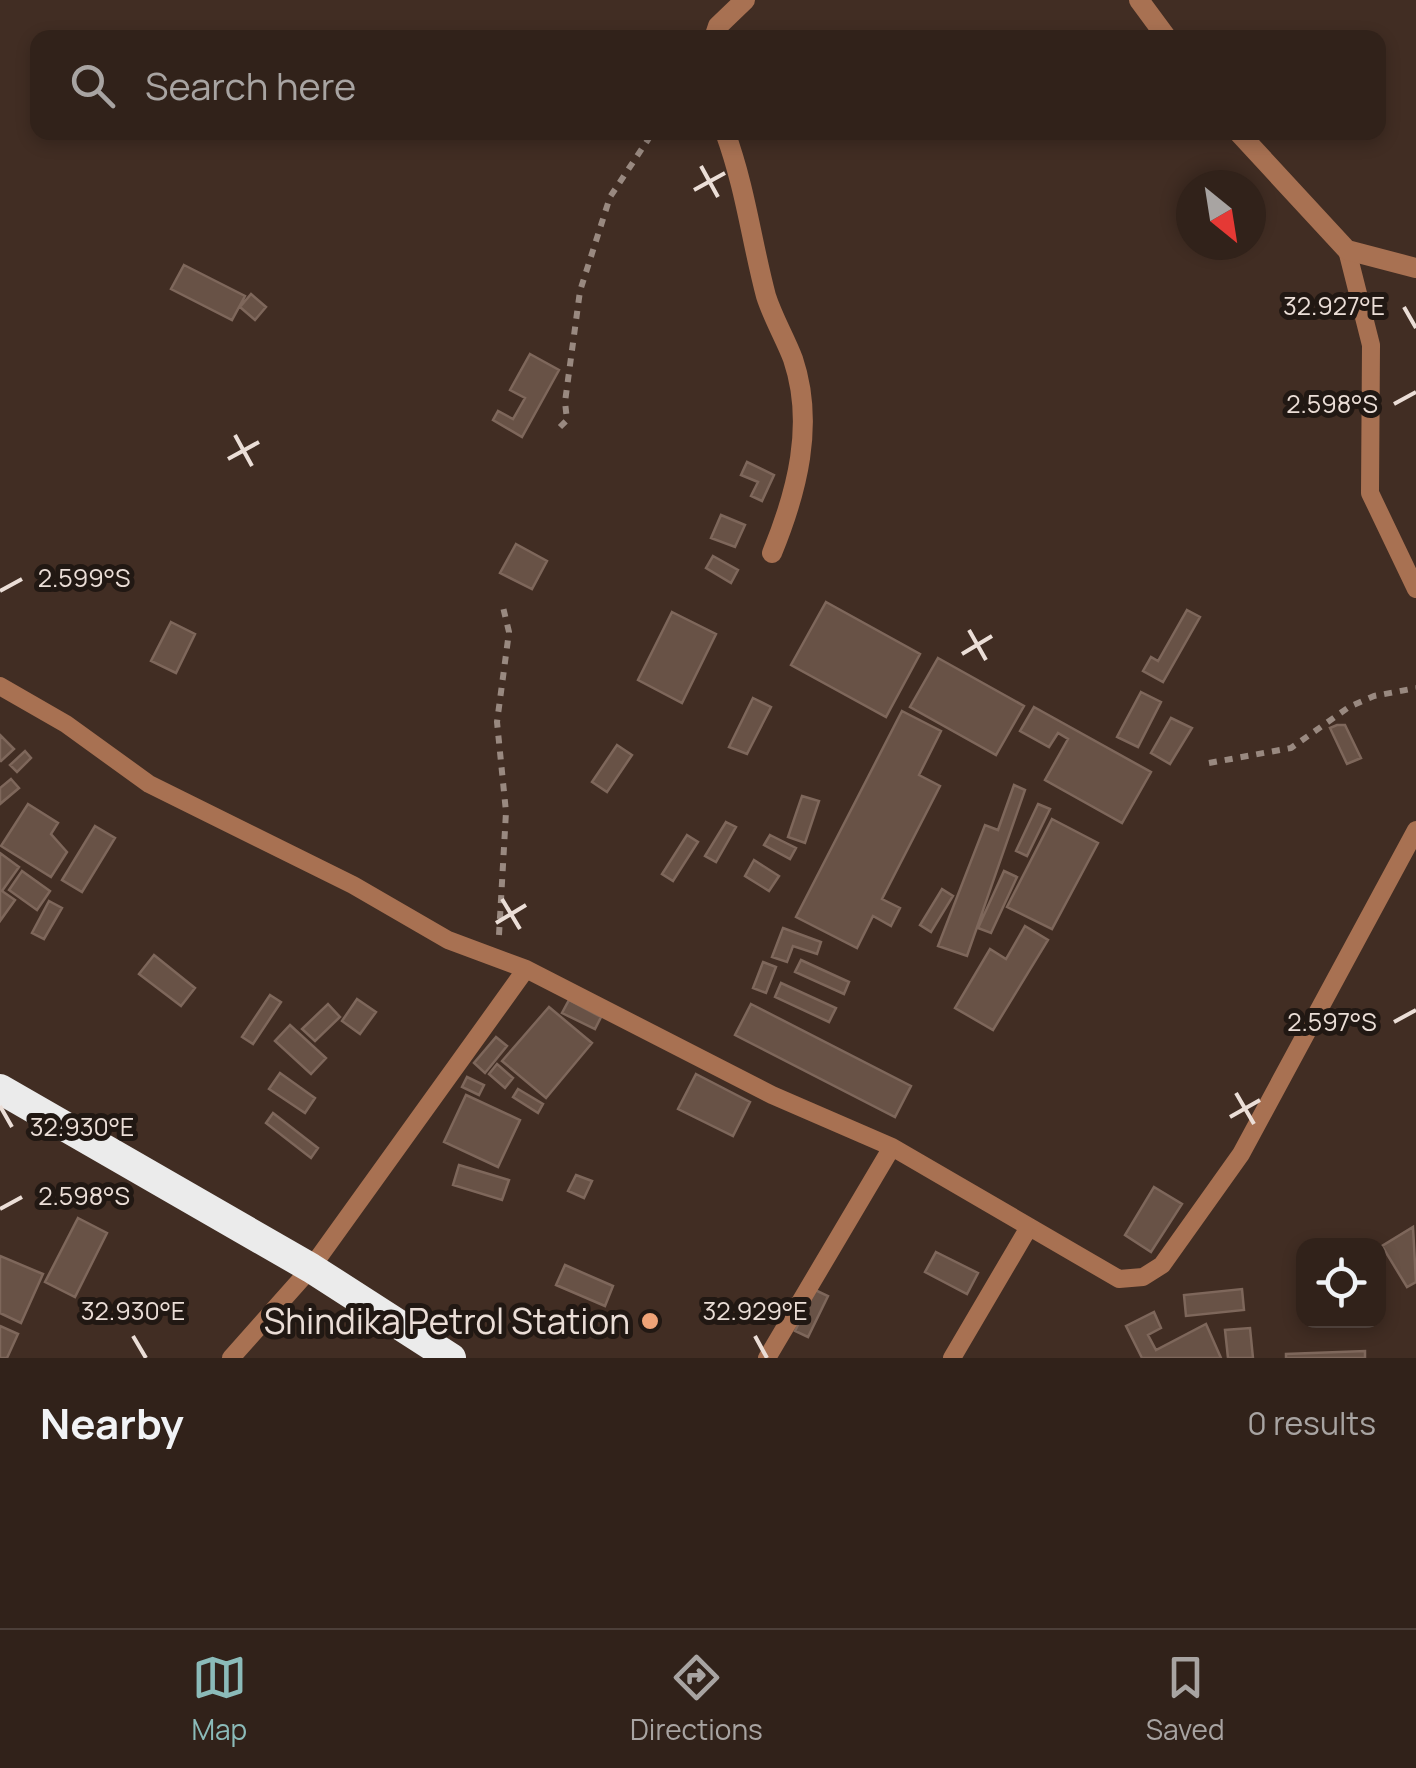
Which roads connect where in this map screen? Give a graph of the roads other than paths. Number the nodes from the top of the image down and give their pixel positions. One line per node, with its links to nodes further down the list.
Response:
1 (746, 0): 3 (street)
2 (1139, 0): 4 (street)
3 (717, 30)
4 (1161, 30)
5 (729, 140): 9 (street)
6 (1245, 140): 7 (street)
7 (1347, 250): 8 (street); 10 (lane)
8 (1416, 268)
9 (772, 553)
10 (1416, 588)
11 (0, 686): 13 (lane)
12 (1416, 830): 16 (lane)
13 (526, 969): 15 (lane); 17 (lane)
14 (0, 1089): 17 (highway)
15 (892, 1147): 16 (lane); 20 (lane)
16 (1030, 1228): 21 (lane)
17 (310, 1268): 18 (lane); 19 (highway)
18 (231, 1358)
19 (451, 1358)
20 (768, 1358)
21 (952, 1358)

